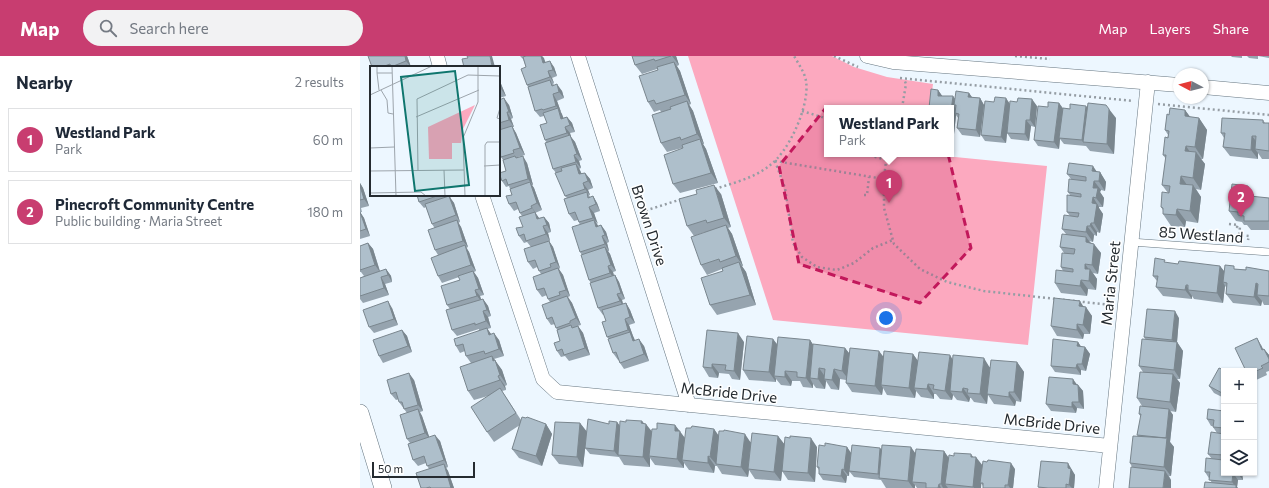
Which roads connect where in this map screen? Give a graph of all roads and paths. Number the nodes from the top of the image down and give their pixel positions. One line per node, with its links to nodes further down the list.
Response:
1 (437, 56): 6 (street)
2 (578, 56): 28 (street, Brown Drive)
3 (794, 56): 15 (path)
4 (834, 56): 5 (path)
5 (864, 62): 9 (street)
6 (440, 66)
7 (896, 77): 8 (path)
8 (904, 78): 13 (path); 14 (path)
9 (1148, 82): 10 (street); 13 (street, Maria Street)
10 (1173, 84)
11 (1209, 88): 12 (street)
12 (1269, 94)
13 (1146, 102): 16 (path); 31 (street, Maria Street)
14 (903, 105)
15 (802, 111): 17 (path); 21 (path)
16 (1269, 115)
17 (824, 118)
18 (876, 157): 20 (path)
19 (886, 157): 20 (path)
20 (886, 160): 23 (path)
21 (775, 161): 22 (path); 24 (path); 30 (path)
22 (869, 177): 23 (path); 25 (path)
23 (884, 179): 30 (path)
24 (712, 189)
25 (864, 195)
26 (482, 196): 35 (street, McBride Drive)
27 (690, 197): 28 (path)
28 (629, 216): 35 (street, Brown Drive)
29 (1229, 224): 32 (path)
30 (893, 240): 34 (path)
31 (1131, 242): 33 (lane, 85 Westland); 34 (street, Maria Street)
32 (1248, 242)
33 (1269, 252)
34 (1125, 306): 37 (street, Maria Street)
35 (689, 405): 37 (street, McBride Drive)
36 (360, 413): 38 (street)
37 (1110, 446): 39 (street, Maria Street)
38 (384, 488)
39 (1106, 488)

